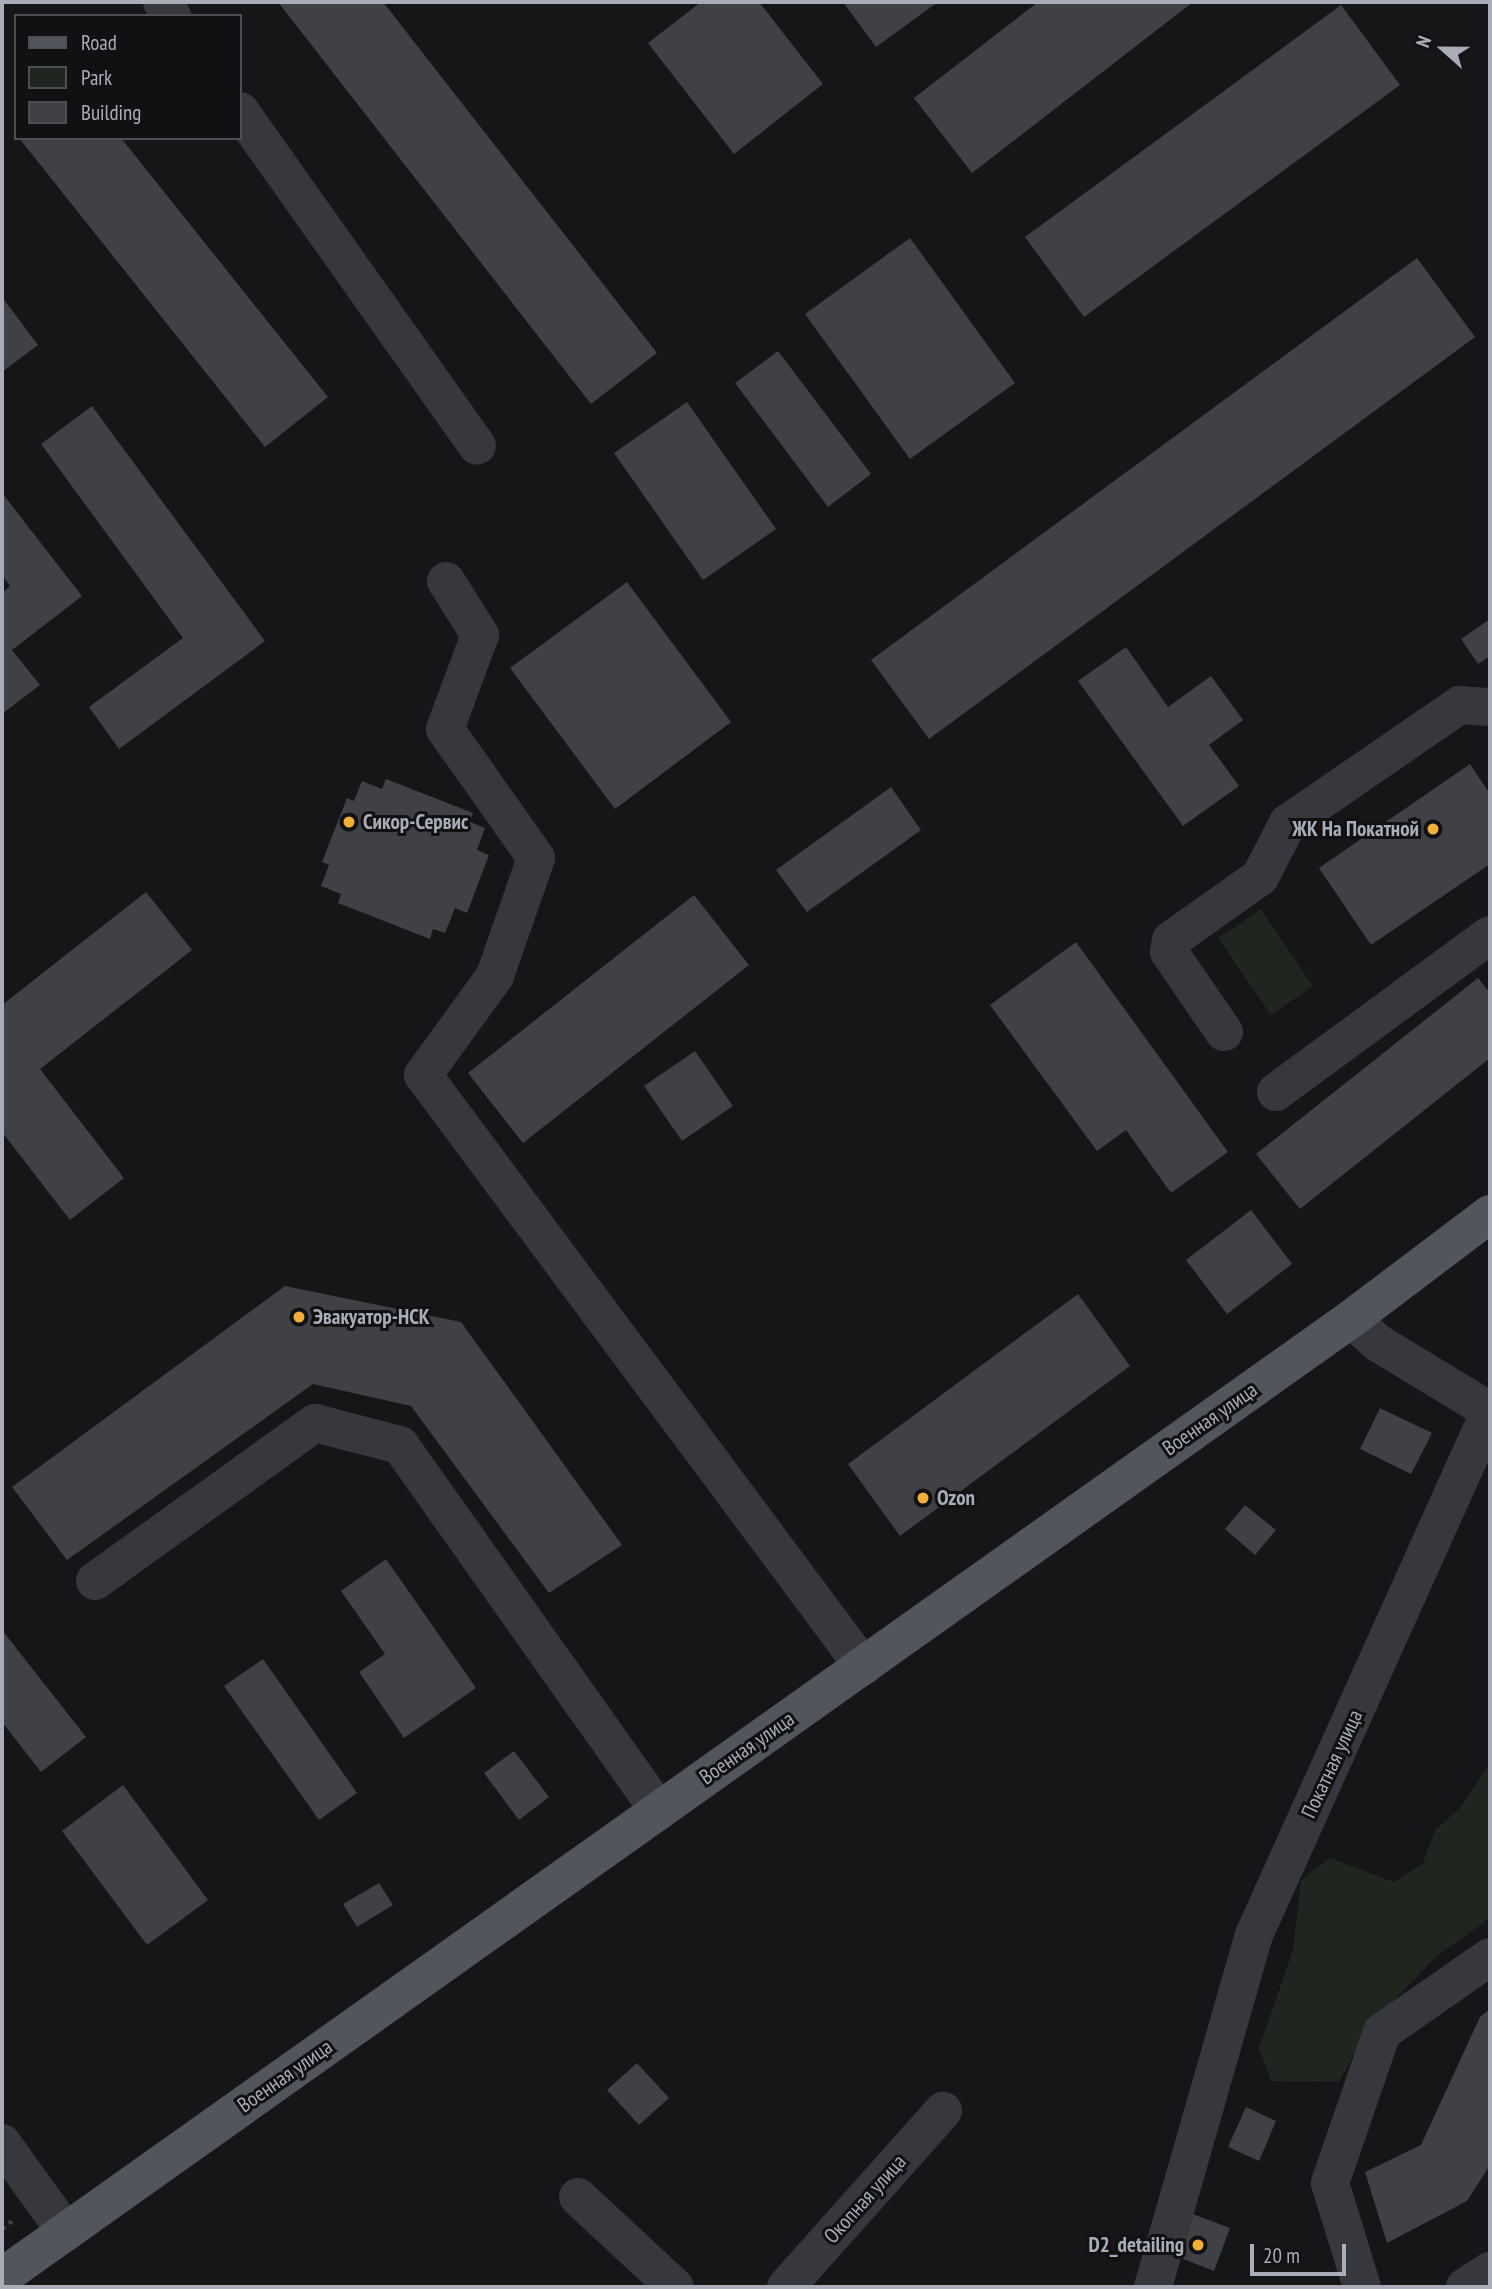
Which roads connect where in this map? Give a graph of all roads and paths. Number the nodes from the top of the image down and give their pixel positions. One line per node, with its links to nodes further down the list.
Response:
1 (242, 114): 2 (street)
2 (477, 446)
3 (446, 581): 11 (street)
4 (1490, 707): 6 (street)
5 (1490, 934): 7 (street)
6 (1224, 1032)
7 (1276, 1092)
8 (1490, 1214): 9 (main road, Военная улица)
9 (1351, 1319): 11 (main road, Военная улица); 22 (street, Покатная улица)
10 (95, 1581): 12 (street)
11 (863, 1666): 12 (main road, Военная улица)
12 (659, 1811): 17 (main road, Военная улица)
13 (1490, 1957): 23 (street)
14 (943, 2111): 21 (street, Окопная улица)
15 (2, 2143): 17 (street)
16 (579, 2197): 20 (street)
17 (66, 2232): 19 (main road, Военная улица)
18 (1490, 2271): 24 (street)
19 (2, 2277)
20 (675, 2287)
21 (786, 2287)
22 (1153, 2287)
23 (1362, 2287)
24 (1465, 2287)

